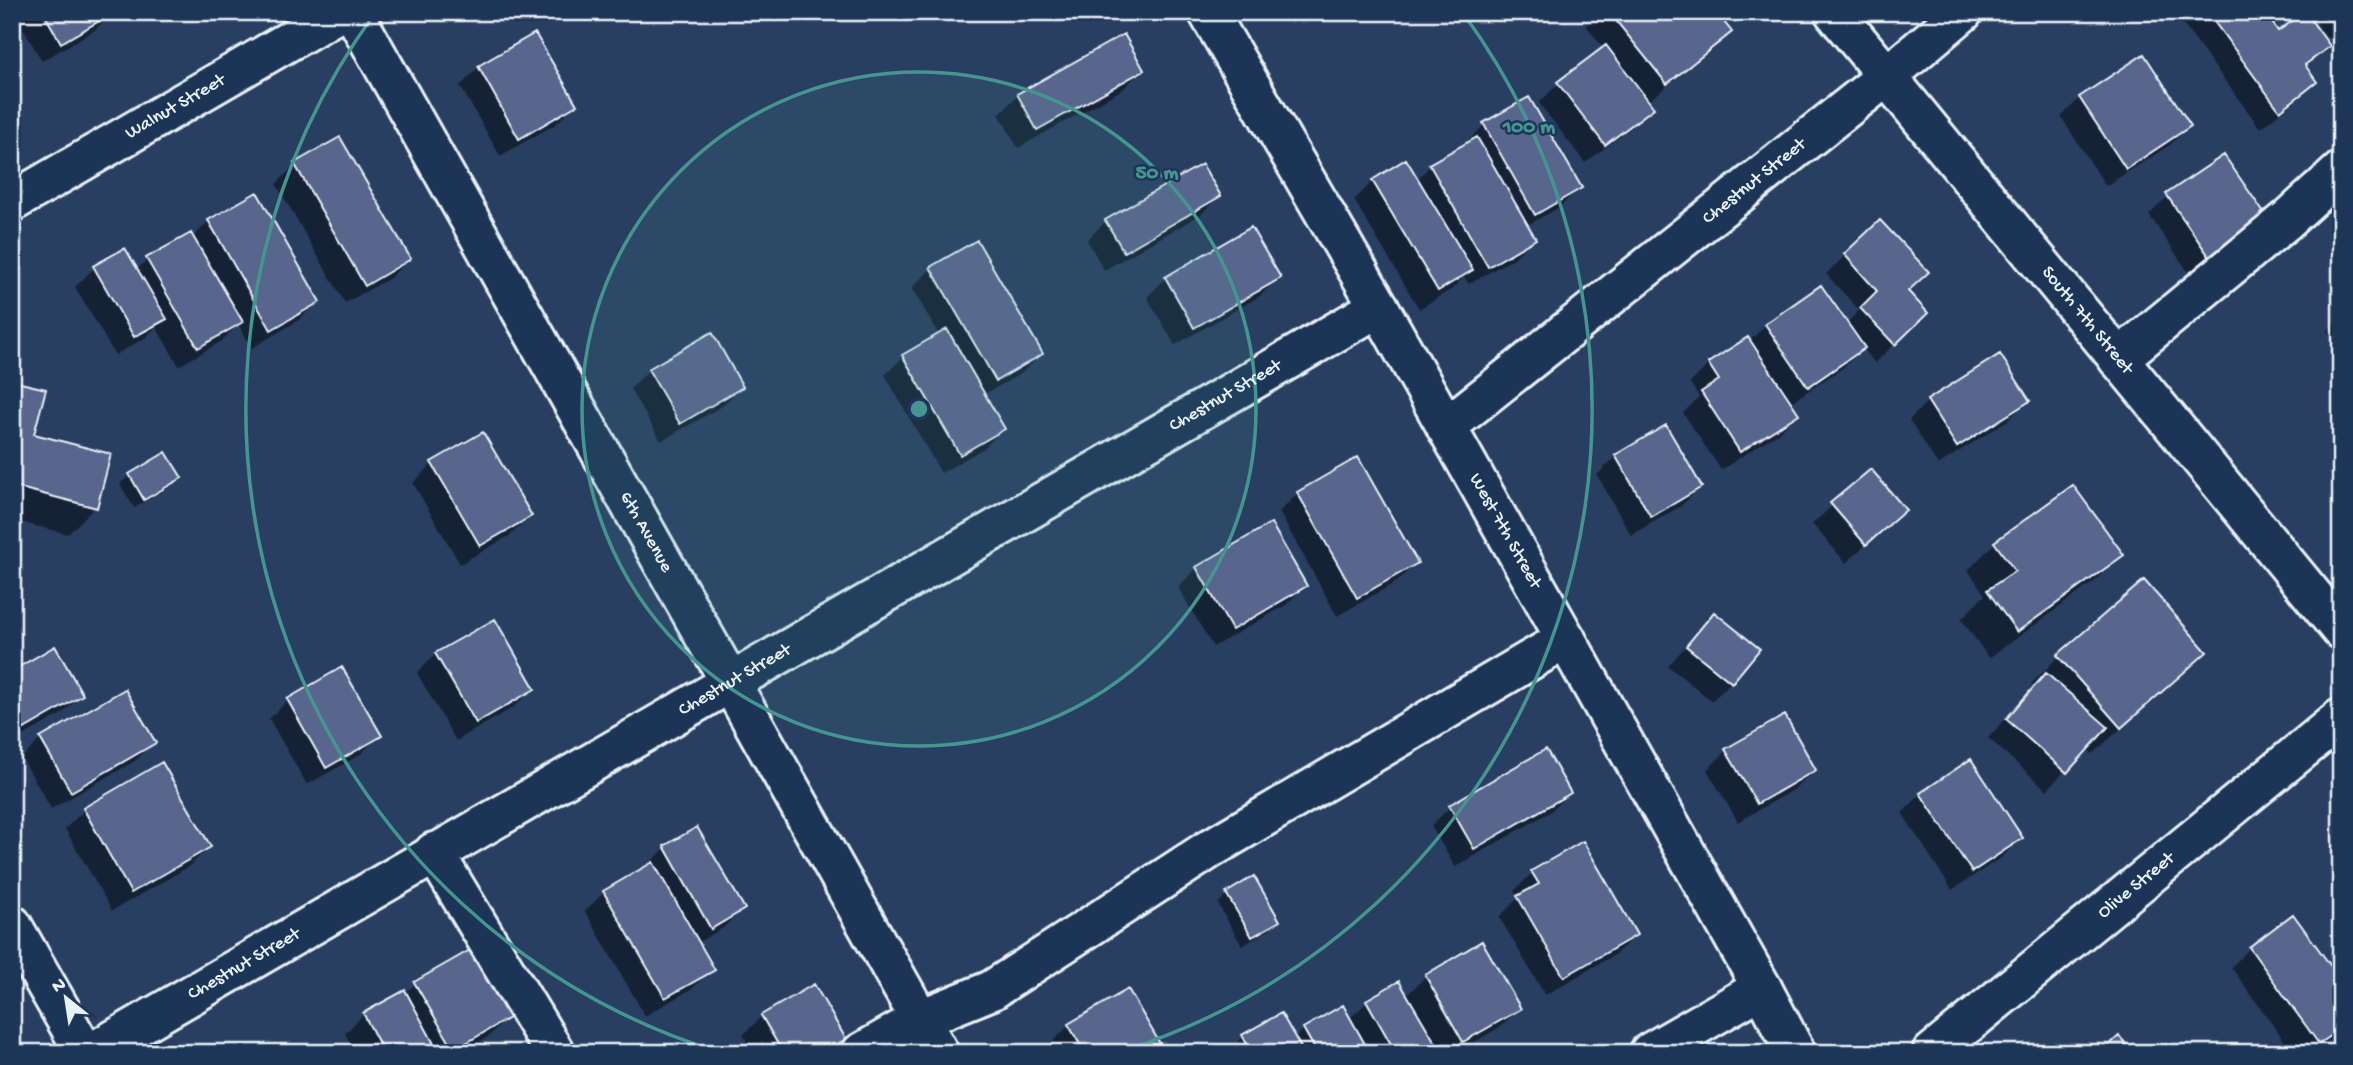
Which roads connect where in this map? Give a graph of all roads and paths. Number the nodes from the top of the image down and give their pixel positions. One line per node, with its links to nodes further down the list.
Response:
1 (339, 12): 8 (street, Walnut Street)
2 (353, 12): 14 (street, 6th Avenue)
3 (1208, 12): 9 (street, West 7th Street)
4 (1835, 12): 6 (street, South 7th Street)
5 (1963, 12): 6 (street, Chestnut Street)
6 (1886, 76): 10 (street, South 7th Street); 11 (street, Chestnut Street)
7 (2341, 172): 10 (street)
8 (12, 202)
9 (1379, 307): 11 (street, West 7th Street); 14 (street, Chestnut Street)
10 (2118, 359): 12 (street, South 7th Street)
11 (1446, 427): 13 (street, West 7th Street)
12 (2341, 630)
13 (1566, 639): 18 (street, West 7th Street); 19 (street)
14 (730, 682): 16 (street, Chestnut Street); 19 (street, 6th Avenue)
15 (2341, 718): 27 (street, Olive Street)
16 (434, 852): 21 (street, Chestnut Street); 22 (street)
17 (12, 925): 20 (street)
18 (1762, 988): 25 (street); 26 (street, West 7th Street)
19 (920, 1019): 23 (street); 24 (street, 6th Avenue)
20 (85, 1053)
21 (91, 1053)
22 (555, 1053)
23 (861, 1053)
24 (939, 1053)
25 (1648, 1053)
26 (1796, 1053)
27 (1933, 1053)

